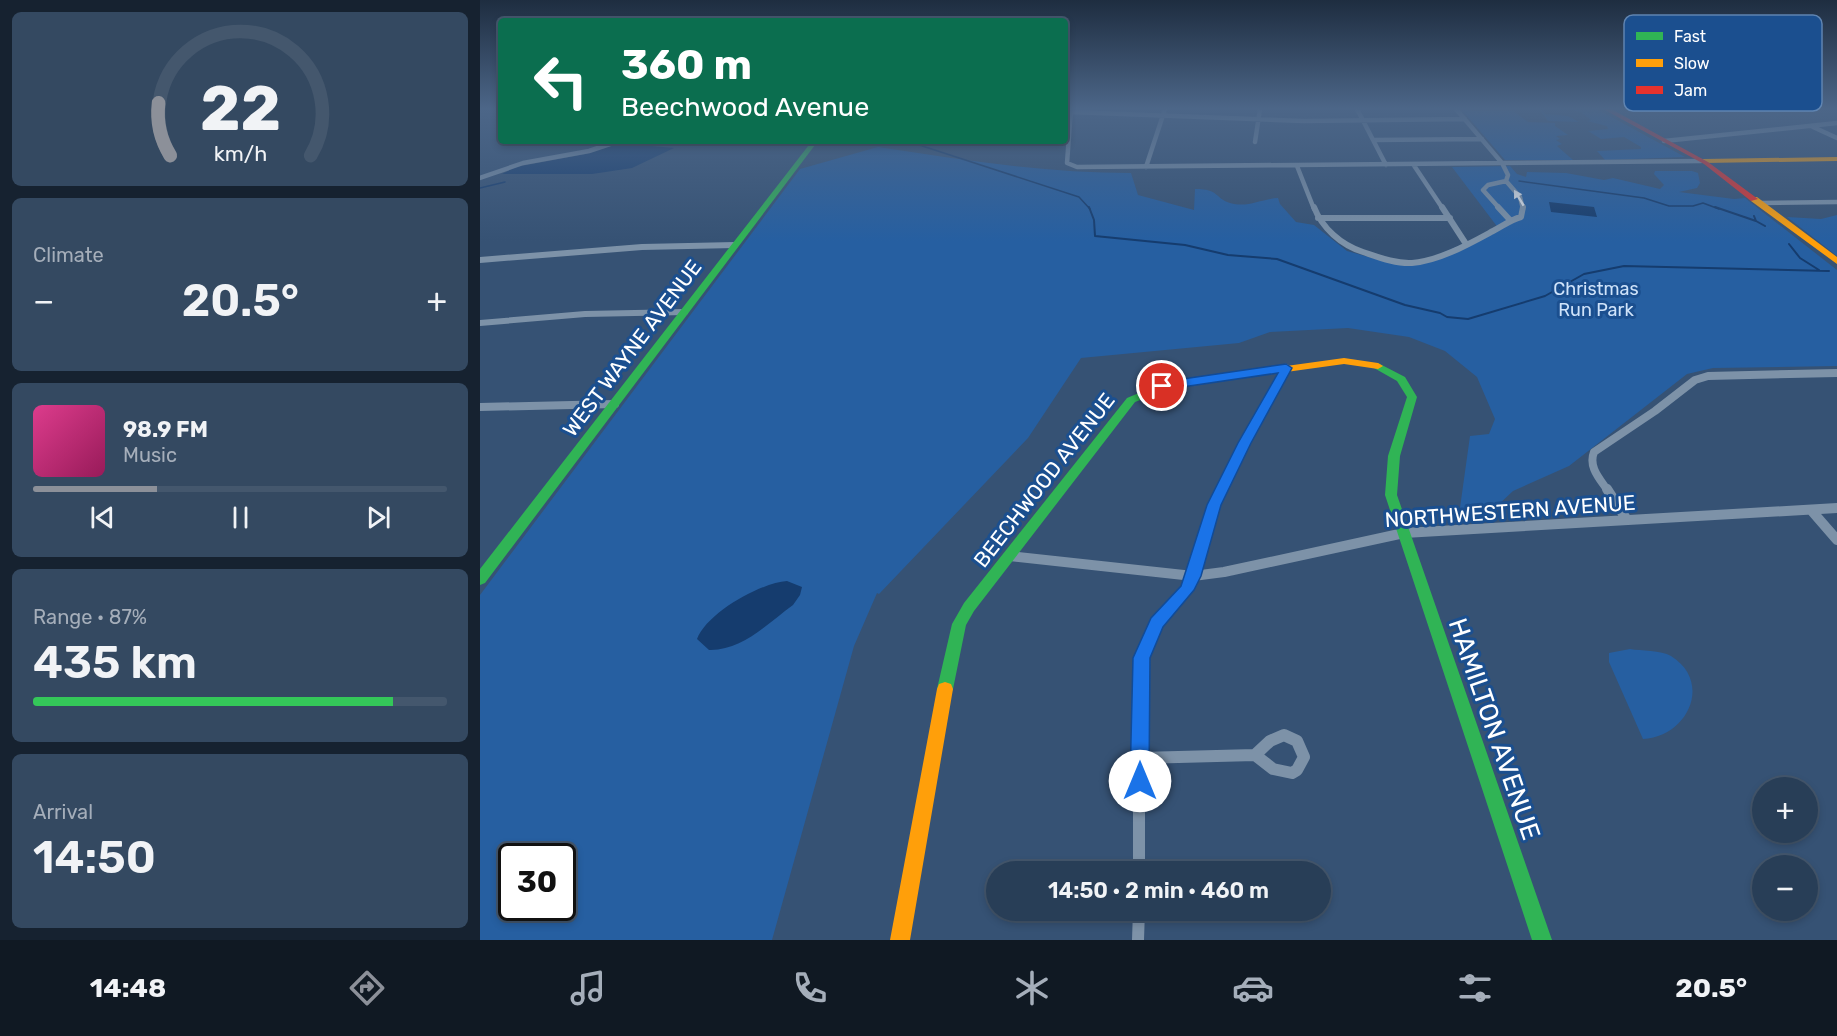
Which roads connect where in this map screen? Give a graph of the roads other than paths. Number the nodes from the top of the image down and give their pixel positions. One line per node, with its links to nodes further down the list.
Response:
1 (579, 153): 15 (street)
2 (806, 153): 25 (street, WEST WAYNE AVENUE)
3 (1068, 153): 14 (street)
4 (1151, 153): 14 (street)
5 (1380, 153): 12 (street)
6 (1494, 153): 10 (street)
7 (1686, 153): 9 (street)
8 (1837, 159): 9 (street)
9 (1701, 161): 10 (street); 18 (street)
10 (1502, 163): 11 (street); 16 (street)
11 (1413, 164): 12 (street); 20 (street)
12 (1386, 165): 13 (street)
13 (1297, 166): 14 (street); 19 (street)
14 (1146, 167)
15 (480, 178)
16 (1506, 181): 21 (street, one-way to 16); 21 (street)
17 (1837, 202): 18 (street)
18 (1761, 203): 27 (street)
19 (1318, 218): 20 (street); 24 (street)
20 (1450, 218): 22 (street)
21 (1510, 220): 23 (street)
22 (1459, 232): 23 (street); 24 (street)
23 (1479, 237): 24 (street)
24 (1466, 244)
25 (735, 245): 26 (street); 28 (street, WEST WAYNE AVENUE)
26 (480, 260)
27 (1837, 261)
28 (685, 312): 29 (street); 32 (street, WEST WAYNE AVENUE)
29 (480, 323)
30 (1286, 368): 37 (street, BEECHWOOD AVENUE); 39 (street, BEECHWOOD AVENUE); 41 (street)
31 (1837, 372): 36 (street)
32 (615, 404): 33 (street); 40 (street, WEST WAYNE AVENUE)
33 (480, 407)
34 (1837, 508): 35 (street, NORTHWESTERN AVENUE)
35 (1811, 510): 36 (street, NORTHWESTERN AVENUE); 38 (street)
36 (1627, 520): 37 (street, NORTHWESTERN AVENUE)
37 (1404, 533): 41 (street, NORTHWESTERN AVENUE); 48 (street, HAMILTON AVENUE)
38 (1837, 540)
39 (1010, 556): 41 (street, NORTHWESTERN AVENUE); 46 (street, BEECHWOOD AVENUE)
40 (481, 576)
41 (1193, 576): 43 (street)
42 (1254, 754): 43 (street)
43 (1140, 758): 44 (street)
44 (1139, 861)
45 (1139, 921): 47 (street)
46 (900, 940)
47 (1138, 940)
48 (1542, 940)

